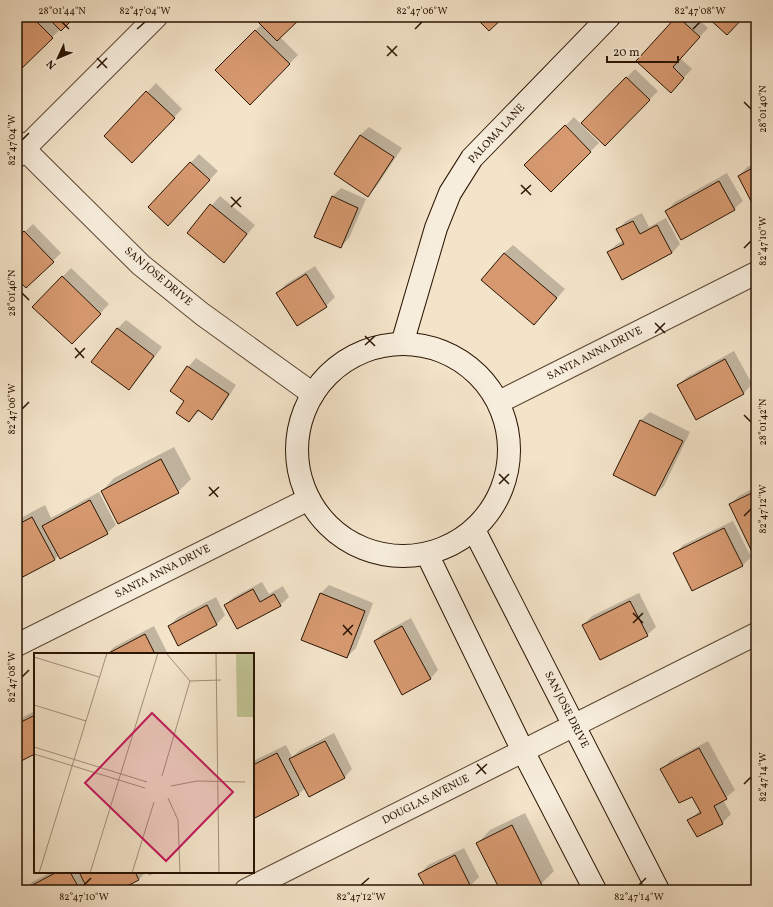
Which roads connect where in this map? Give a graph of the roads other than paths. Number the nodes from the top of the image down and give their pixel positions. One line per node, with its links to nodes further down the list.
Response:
1 (156, 17): 3 (street)
2 (610, 17): 5 (street, PALOMA LANE)
3 (19, 149): 6 (street, SAN JOSE DRIVE)
4 (756, 273): 7 (street, SANTA ANNA DRIVE)
5 (402, 344): 6 (street); 7 (street)
6 (313, 394): 8 (street)
7 (499, 402): 9 (street)
8 (309, 499): 10 (street); 12 (street, SANTA ANNA DRIVE)
9 (474, 530): 10 (street); 13 (street, SAN JOSE DRIVE)
10 (427, 554): 14 (street)
11 (756, 634): 13 (street, DOUGLAS AVENUE)
12 (17, 645)
13 (575, 726): 14 (street, DOUGLAS AVENUE); 17 (street, SAN JOSE DRIVE)
14 (524, 751): 15 (street, DOUGLAS AVENUE); 16 (street)
15 (246, 890)
16 (595, 890)
17 (658, 890)

